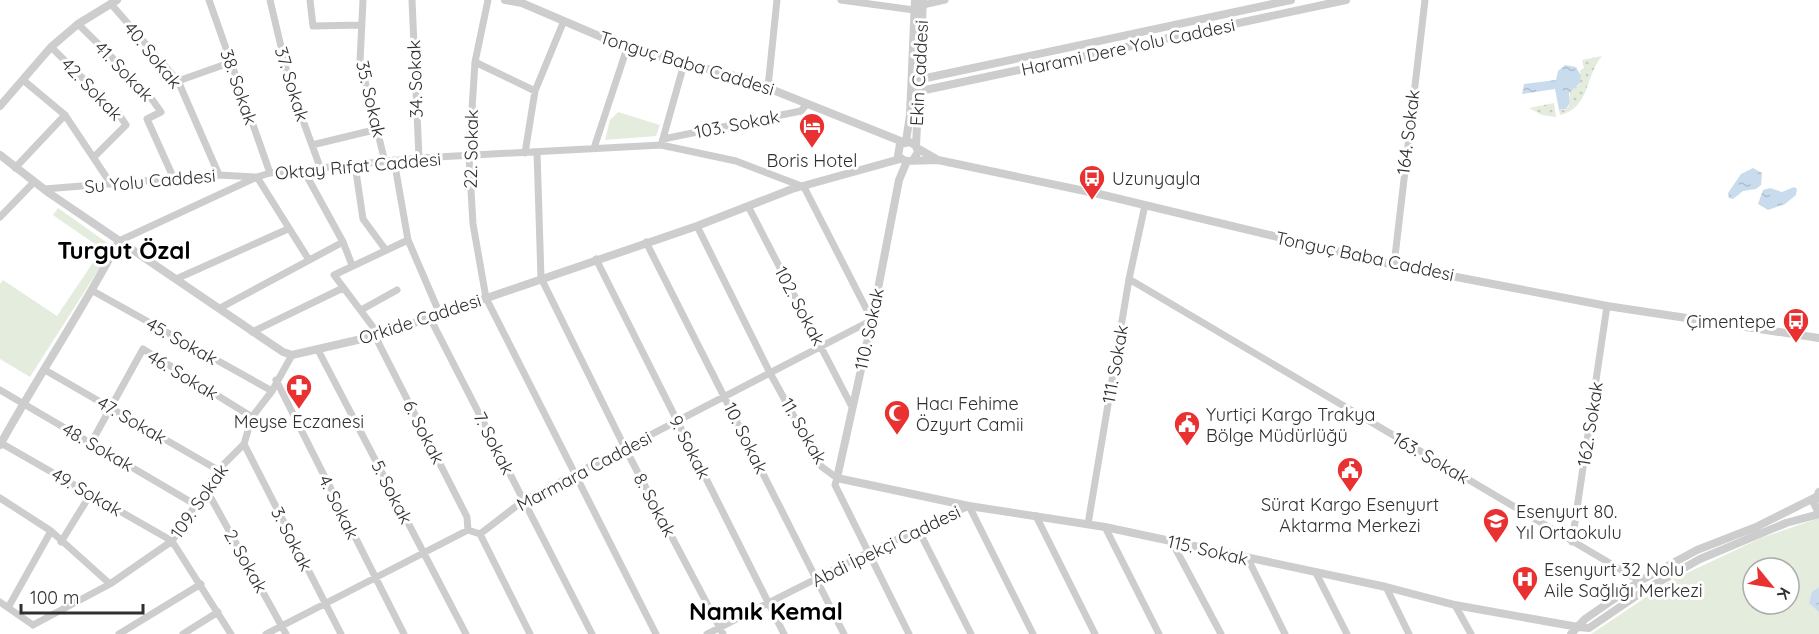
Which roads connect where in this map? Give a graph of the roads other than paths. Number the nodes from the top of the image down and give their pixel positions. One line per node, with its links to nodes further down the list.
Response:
1 (209, 0): 26 (street, 38. Sokak)
2 (270, 0): 40 (street, 37. Sokak)
3 (310, 0): 22 (street)
4 (363, 0): 22 (street, 35. Sokak)
5 (412, 0): 49 (street, 34. Sokak)
6 (489, 0): 25 (street, 22. Sokak)
7 (505, 0): 14 (street, Tonguç Baba Caddesi)
8 (777, 0): 31 (street)
9 (841, 0): 19 (street)
10 (945, 0): 17 (street)
11 (1291, 0): 18 (street, Harami Dere Yolu Caddesi)
12 (1346, 0): 15 (street, Harami Dere Yolu Caddesi)
13 (1425, 0): 78 (street, 164. Sokak)
14 (521, 1): 20 (street, Tonguç Baba Caddesi)
15 (1333, 1): 33 (street, Harami Dere Yolu Caddesi)
16 (114, 2): 21 (street); 30 (street, 40. Sokak)
17 (920, 2): 19 (street, Ekin Caddesi); 29 (street, Ekin Caddesi)
18 (1254, 4): 29 (street, Harami Dere Yolu Caddesi)
19 (914, 10): 29 (street, Ekin Caddesi)
20 (563, 23): 24 (street, Tonguç Baba Caddesi); 32 (street)
21 (78, 24): 23 (street); 60 (street, 41. Sokak)
22 (362, 25): 38 (street, 35. Sokak)
23 (51, 47): 28 (street); 47 (street, 42. Sokak)
24 (627, 48): 27 (street, Tonguç Baba Caddesi); 42 (street)
25 (475, 62): 32 (street); 48 (street, 22. Sokak)
26 (229, 63): 30 (street); 57 (street, 38. Sokak)
27 (684, 64): 31 (street, Tonguç Baba Caddesi); 39 (street)
28 (23, 80): 36 (street); 37 (street)
29 (916, 80): 33 (street, Ekin Caddesi); 34 (street, Ekin Caddesi)
30 (178, 81): 58 (street, 40. Sokak)
31 (768, 87): 35 (street, Tonguç Baba Caddesi)
32 (535, 91): 44 (street)
33 (920, 91): 34 (street, Harami Dere Yolu Caddesi); 41 (street, Ekin Caddesi)
34 (910, 93): 45 (street, Ekin Caddesi)
35 (807, 104): 39 (street, 103. Sokak); 45 (street, Tonguç Baba Caddesi)
36 (0, 106)
37 (65, 115): 47 (street); 55 (street)
38 (378, 129): 40 (street); 52 (street, 35. Sokak)
39 (662, 142): 42 (street, Oktay Rıfat Caddesi); 63 (street, Oktay Rıfat Caddesi)
40 (312, 145): 54 (street, 37. Sokak)
41 (917, 147): 45 (street, Tonguç Baba Caddesi); 45 (street, Ekin Caddesi); 51 (street, Tonguç Baba Caddesi)
42 (594, 148): 43 (street, Oktay Rıfat Caddesi)
43 (537, 152): 44 (street, Oktay Rıfat Caddesi); 79 (street)
44 (525, 153): 48 (street, Oktay Rıfat Caddesi)
45 (903, 153): 51 (street); 63 (street, Orkide Caddesi); 91 (street, 110. Sokak)
46 (0, 155): 55 (street)
47 (94, 157): 62 (street)
48 (469, 157): 49 (street, Oktay Rıfat Caddesi); 85 (street, 22. Sokak)
49 (418, 158): 50 (street, Oktay Rıfat Caddesi)
50 (394, 160): 52 (street, Oktay Rıfat Caddesi); 70 (street)
51 (939, 160): 66 (street, Tonguç Baba Caddesi)
52 (385, 162): 53 (street, Oktay Rıfat Caddesi)
53 (355, 165): 54 (street, Oktay Rıfat Caddesi); 74 (street)
54 (320, 167): 56 (street, Oktay Rıfat Caddesi)
55 (15, 168): 61 (street)
56 (303, 169): 57 (street, Oktay Rıfat Caddesi); 72 (street)
57 (270, 173): 59 (street, Oktay Rıfat Caddesi)
58 (219, 175): 59 (street, Su Yolu Caddesi); 60 (street, Su Yolu Caddesi)
59 (257, 177): 69 (street); 71 (street, Oktay Rıfat Caddesi)
60 (174, 179): 62 (street, Su Yolu Caddesi)
61 (34, 182): 64 (street); 67 (street)
62 (111, 184): 64 (street, Su Yolu Caddesi)
63 (804, 187): 65 (street, Orkide Caddesi); 91 (street)
64 (44, 189): 71 (street)
65 (748, 206): 68 (street, Orkide Caddesi); 95 (street, 102. Sokak)
66 (1145, 206): 78 (street, Tonguç Baba Caddesi); 81 (street, 111. Sokak)
67 (0, 217)
68 (697, 226): 73 (street, Orkide Caddesi); 99 (street, 11. Sokak)
69 (288, 229): 76 (street); 80 (street)
70 (408, 240): 74 (street); 89 (street)
71 (119, 241): 80 (street); 84 (street)
72 (343, 242): 76 (street); 77 (street)
73 (646, 242): 75 (street, Orkide Caddesi); 103 (street, 10. Sokak)
74 (384, 249): 77 (street)
75 (596, 259): 79 (street, Orkide Caddesi); 108 (street, 9. Sokak)
76 (309, 260): 87 (street)
77 (352, 265): 82 (street, 6. Sokak)
78 (1394, 265): 86 (street, Tonguç Baba Caddesi)
79 (541, 278): 85 (street, Orkide Caddesi); 112 (street, 8. Sokak)
80 (176, 279): 87 (street)
81 (1129, 279): 125 (street, 111. Sokak); 134 (street, 163. Sokak)
82 (343, 288): 88 (street, 6. Sokak); 92 (street)
83 (398, 290): 88 (street)
84 (93, 291): 98 (street); 102 (street, 45. Sokak)
85 (486, 298): 89 (street, Orkide Caddesi); 114 (street, 22. Sokak)
86 (1607, 306): 94 (street, Tonguç Baba Caddesi); 134 (street, 162. Sokak)
87 (220, 308): 92 (street)
88 (361, 310): 93 (street, 6. Sokak)
89 (439, 312): 90 (street, Orkide Caddesi)
90 (429, 316): 93 (street, Orkide Caddesi); 120 (street, 7. Sokak)
91 (872, 320): 95 (street, Marmara Caddesi); 105 (street, 110. Sokak)
92 (252, 332): 97 (street)
93 (379, 335): 96 (street, Orkide Caddesi); 128 (street, 6. Sokak)
94 (1819, 338)
95 (821, 346): 99 (street, Marmara Caddesi); 105 (street, 102. Sokak)
96 (318, 350): 97 (street, Orkide Caddesi); 136 (street, 5. Sokak)
97 (292, 356): 100 (street, 109. Sokak)
98 (45, 370): 104 (street); 106 (street, 47. Sokak)
99 (770, 374): 103 (street, Marmara Caddesi); 115 (street, 11. Sokak)
100 (276, 380): 102 (street, 109. Sokak); 139 (street, 4. Sokak)
101 (0, 390): 104 (street, 48. Sokak)
102 (272, 391): 107 (street, 109. Sokak)
103 (725, 397): 108 (street, Marmara Caddesi); 140 (street, 10. Sokak)
104 (23, 403): 109 (street); 110 (street, 48. Sokak)
105 (851, 405): 115 (street, 110. Sokak)
106 (111, 408): 107 (street, 46. Sokak); 110 (street, 46. Sokak); 113 (street, 47. Sokak)
107 (252, 417): 111 (street, 109. Sokak)
108 (677, 422): 112 (street, Marmara Caddesi); 146 (street, 9. Sokak)
109 (1, 440): 117 (street, 49. Sokak)
110 (91, 443): 121 (street, 48. Sokak)
111 (244, 444): 113 (street, 109. Sokak); 147 (street, 3. Sokak)
112 (625, 448): 114 (street, Marmara Caddesi); 154 (street, 8. Sokak)
113 (218, 470): 116 (street, 109. Sokak)
114 (575, 474): 120 (street, Marmara Caddesi); 166 (street, 22. Sokak)
115 (837, 478): 122 (street, 115. Sokak); 135 (street, 11. Sokak)
116 (206, 489): 121 (street, 109. Sokak); 152 (street, 2. Sokak)
117 (90, 495): 131 (street, 49. Sokak); 132 (street)
118 (1817, 495): 123 (street); 141 (street)
119 (0, 498): 129 (street)
120 (523, 501): 130 (street, Marmara Caddesi); 165 (street, 7. Sokak)
121 (196, 505): 131 (street, 109. Sokak)
122 (969, 506): 124 (street, 115. Sokak); 127 (street, Abdi İpekçi Caddesi); 172 (street)
123 (1819, 513): 153 (street)
124 (1036, 516): 125 (street, 115. Sokak); 173 (street)
125 (1088, 524): 126 (street, 115. Sokak)
126 (1105, 527): 133 (street, 115. Sokak); 174 (street)
127 (918, 529): 135 (street, Abdi İpekçi Caddesi); 171 (street)
128 (468, 530): 130 (street); 136 (street)
129 (51, 531): 132 (street); 149 (street)
130 (480, 534): 164 (street)
131 (172, 541): 142 (street, 109. Sokak); 143 (street)
132 (61, 542): 142 (street)
133 (1172, 542): 137 (street, 115. Sokak); 175 (street)
134 (1572, 542): 141 (street, 163. Sokak)
135 (867, 552): 140 (street, Abdi İpekçi Caddesi); 170 (street, 11. Sokak)
136 (423, 553): 139 (street); 163 (street, 5. Sokak)
137 (1248, 559): 138 (street, 115. Sokak); 176 (street)
138 (1316, 573): 144 (street, 115. Sokak); 177 (street)
139 (375, 578): 147 (street); 162 (street, 4. Sokak)
140 (816, 579): 146 (street, Abdi İpekçi Caddesi); 169 (street, 10. Sokak)
141 (1640, 582): 153 (street)
142 (110, 584): 151 (street, 109. Sokak)
143 (201, 584): 150 (street); 156 (street)
144 (1386, 586): 148 (street, 115. Sokak); 178 (street)
145 (0, 603): 149 (street)
146 (768, 603): 154 (street, Abdi İpekçi Caddesi); 168 (street, 9. Sokak)
147 (325, 604): 152 (street); 161 (street, 3. Sokak)
148 (1455, 605): 153 (street, 115. Sokak); 179 (street)
149 (9, 606): 151 (street)
150 (218, 612): 157 (street); 158 (street)
151 (33, 625): 155 (street)
152 (282, 626): 159 (street); 160 (street, 2. Sokak)
153 (1578, 627): 180 (street)
154 (722, 631): 167 (street, Abdi İpekçi Caddesi)
155 (30, 634)
156 (119, 634)
157 (183, 634)
158 (231, 634)
159 (266, 634)
160 (286, 634)
161 (341, 634)
162 (404, 634)
163 (466, 634)
164 (530, 634)
165 (592, 634)
166 (656, 634)
167 (707, 634)
168 (784, 634)
169 (844, 634)
170 (909, 634)
171 (971, 634)
172 (1034, 634)
173 (1095, 634)
174 (1159, 634)
175 (1221, 634)
176 (1285, 634)
177 (1347, 634)
178 (1409, 634)
179 (1471, 634)
180 (1571, 634)

